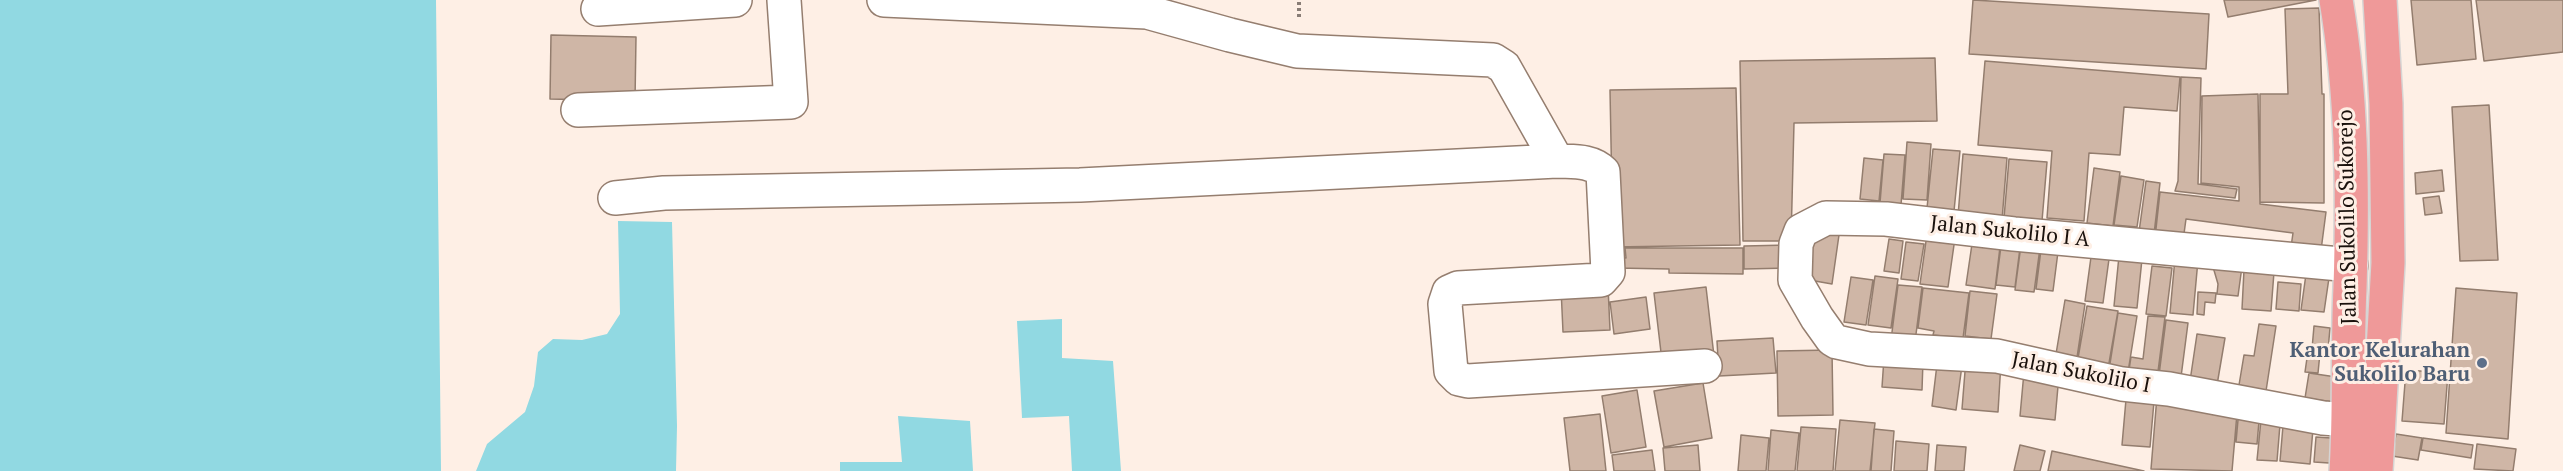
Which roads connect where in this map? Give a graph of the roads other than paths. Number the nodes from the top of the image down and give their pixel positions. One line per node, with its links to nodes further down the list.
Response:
1 (735, 0): 6 (lane)
2 (784, 0): 7 (lane)
3 (884, 0): 8 (lane)
4 (2336, 0): 10 (main road, Jalan Sukolilo Sukorejo)
5 (2380, 0): 11 (main road, Jalan Sukolilo Sukorejo)
6 (598, 9)
7 (578, 110)
8 (1557, 161): 9 (lane); 14 (lane)
9 (615, 198)
10 (2342, 264): 12 (main road, Jalan Sukolilo Sukorejo); 13 (lane, Jalan Sukolilo I A)
11 (2387, 321): 12 (main road); 17 (main road, Jalan Sukolilo Sukorejo)
12 (2350, 323): 15 (main road, Jalan Sukolilo Sukorejo)
13 (1826, 330): 15 (lane, Jalan Sukolilo I)
14 (1705, 366)
15 (2337, 419): 16 (main road, Jalan Sukolilo Sukorejo)
16 (2346, 471)
17 (2376, 471)

